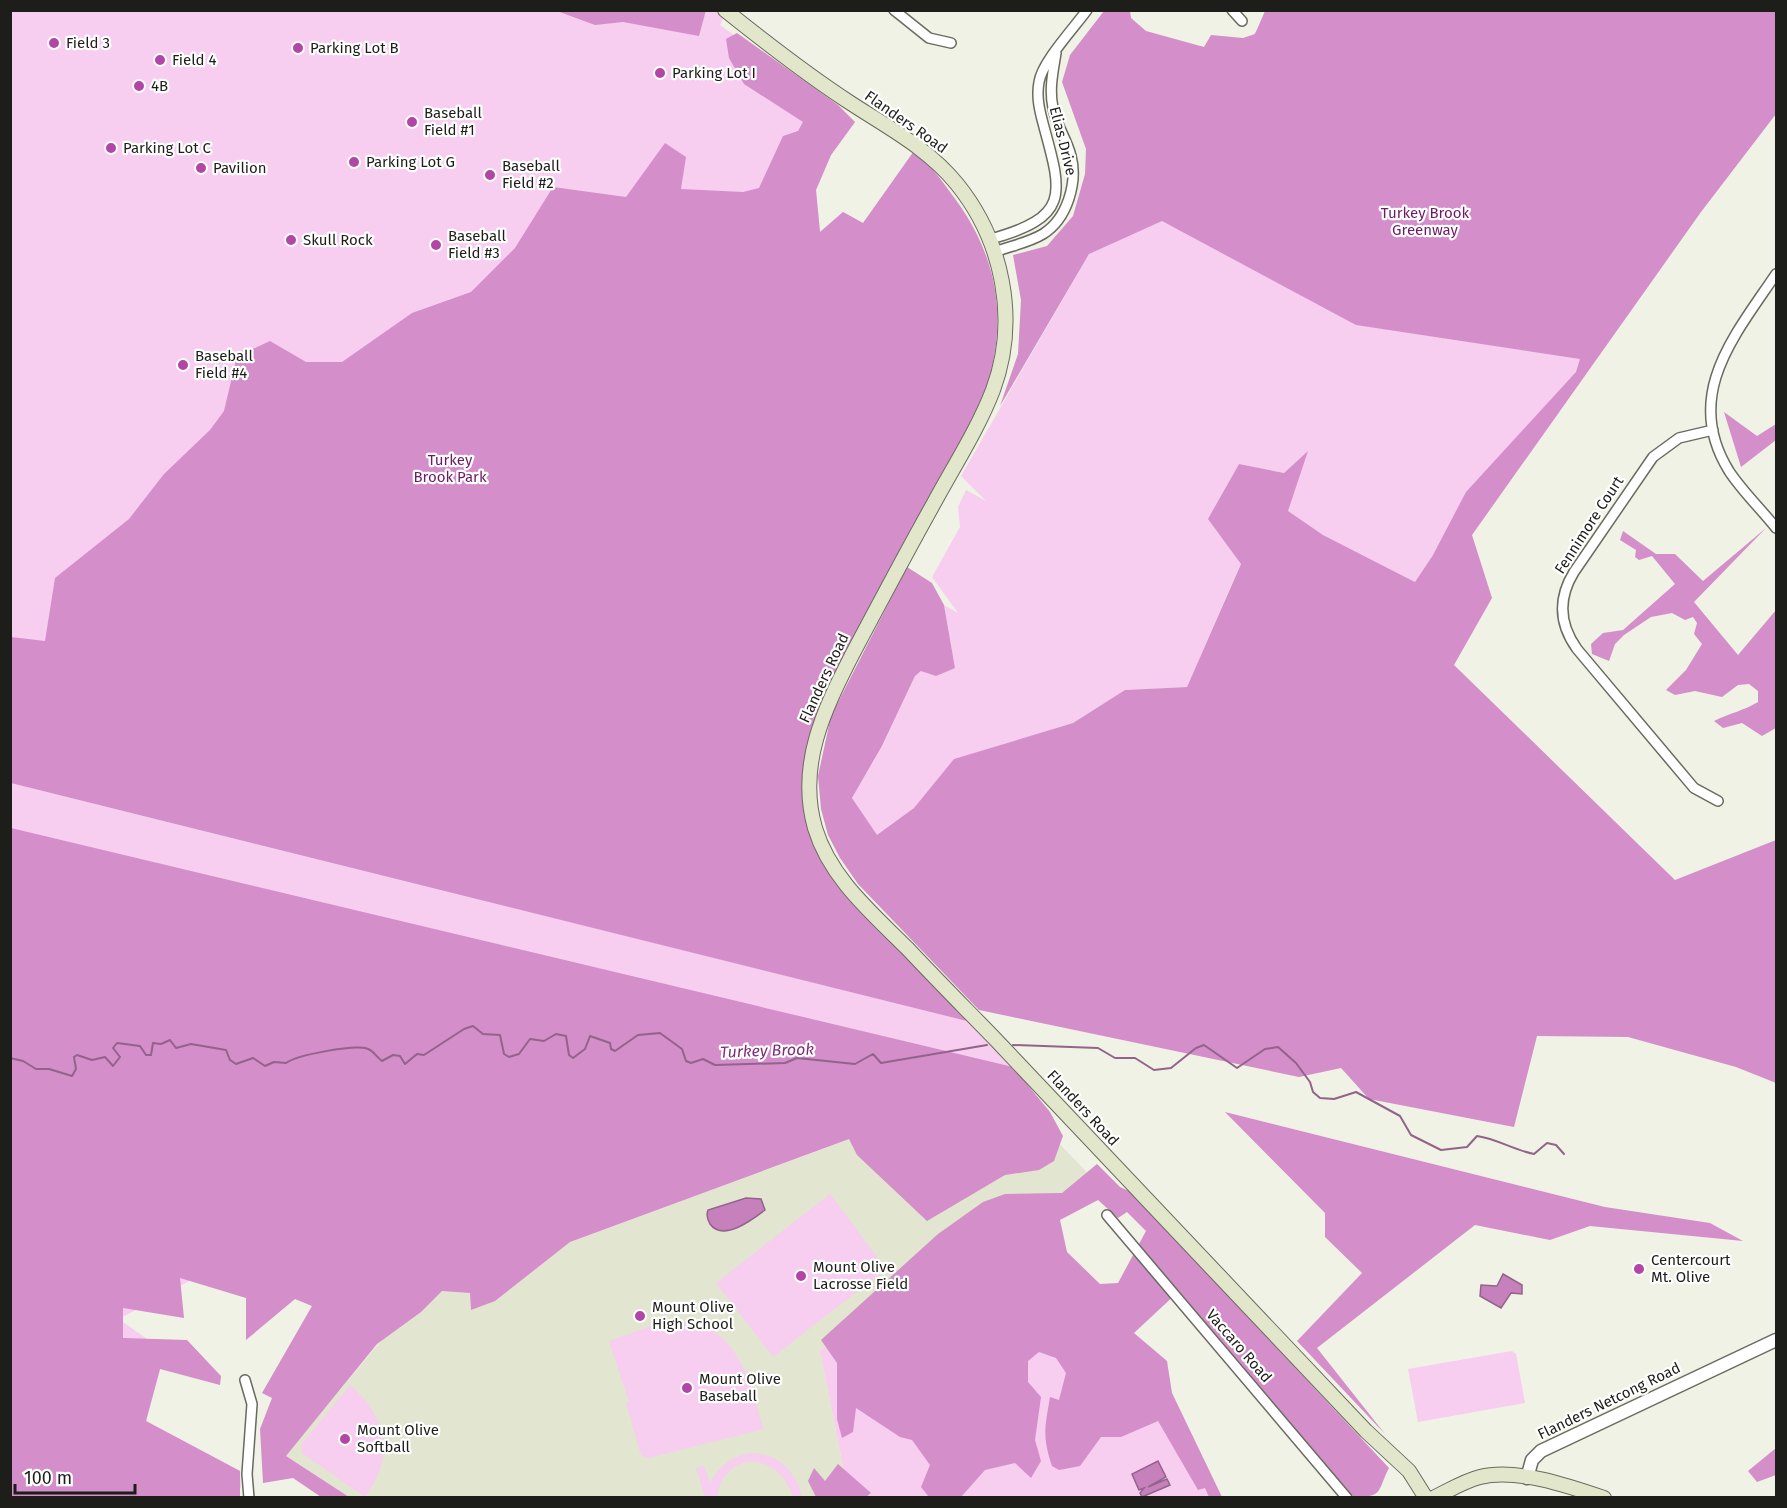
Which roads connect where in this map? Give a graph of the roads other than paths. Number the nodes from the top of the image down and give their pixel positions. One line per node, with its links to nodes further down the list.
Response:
1 (894, 10): 6 (street)
2 (1087, 10): 7 (street, Elias Drive)
3 (1232, 10): 5 (street)
4 (730, 12): 8 (main road, Flanders Road)
5 (1242, 21)
6 (951, 43)
7 (1056, 53): 8 (street, Elias Drive); 8 (street, Elias Drive)
8 (993, 245): 19 (main road, Flanders Road)
9 (1776, 274): 10 (street)
10 (1713, 430): 11 (street); 12 (street, Fennimore Court)
11 (1776, 528)
12 (1718, 801)
13 (1107, 1215): 18 (street, Vaccaro Road)
14 (1776, 1340): 16 (street, Flanders Netcong Road)
15 (245, 1380): 17 (street)
16 (1527, 1478): 20 (main road); 21 (main road)
17 (249, 1497)
18 (1347, 1497)
19 (1425, 1497)
20 (1433, 1497)
21 (1604, 1497)

